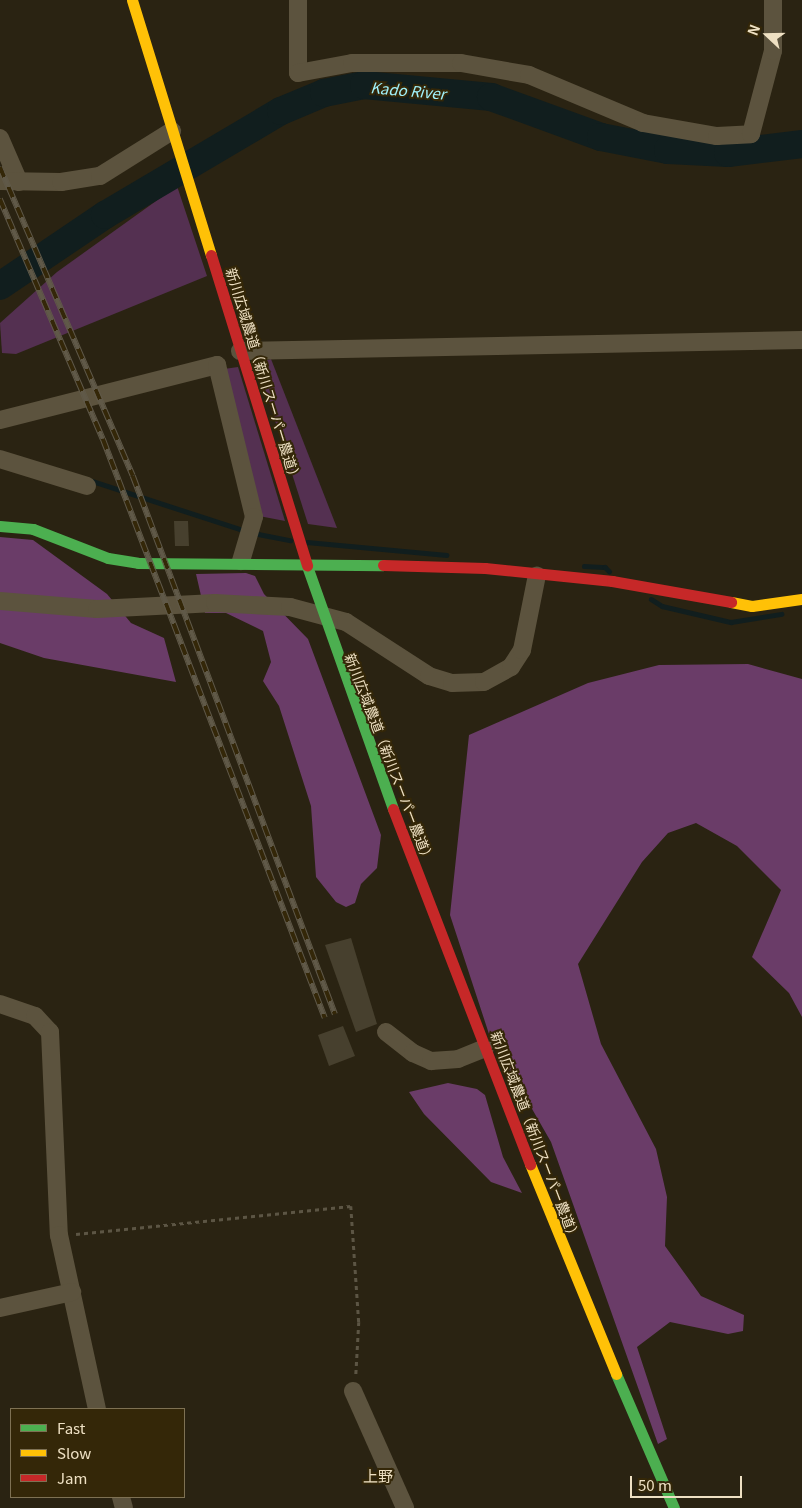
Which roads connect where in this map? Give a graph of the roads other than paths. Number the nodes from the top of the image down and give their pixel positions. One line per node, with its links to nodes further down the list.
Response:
1 (132, 0): 4 (street, 新川広域農道（新川スーパー農道）)
2 (298, 0): 3 (street)
3 (772, 0)
4 (174, 136): 7 (street); 9 (street, 新川広域農道（新川スーパー農道）)
5 (0, 138): 7 (street)
6 (0, 182): 7 (street)
7 (20, 182)
8 (802, 340): 9 (street)
9 (240, 351): 18 (street, 新川広域農道（新川スーパー農道）)
10 (0, 420): 14 (street)
11 (0, 459): 12 (street)
12 (87, 486)
13 (0, 526): 14 (street)
14 (241, 561): 15 (street)
15 (537, 575): 16 (street); 18 (street)
16 (802, 599)
17 (0, 601): 18 (street)
18 (322, 616): 21 (street, 新川広域農道（新川スーパー農道）)
19 (0, 1004): 22 (street)
20 (386, 1032): 21 (street)
21 (485, 1048): 27 (street, 新川広域農道（新川スーパー農道）)
22 (72, 1292): 23 (street); 25 (street)
23 (0, 1308)
24 (353, 1391): 26 (street)
25 (97, 1408)
26 (405, 1508)
27 (674, 1508)

